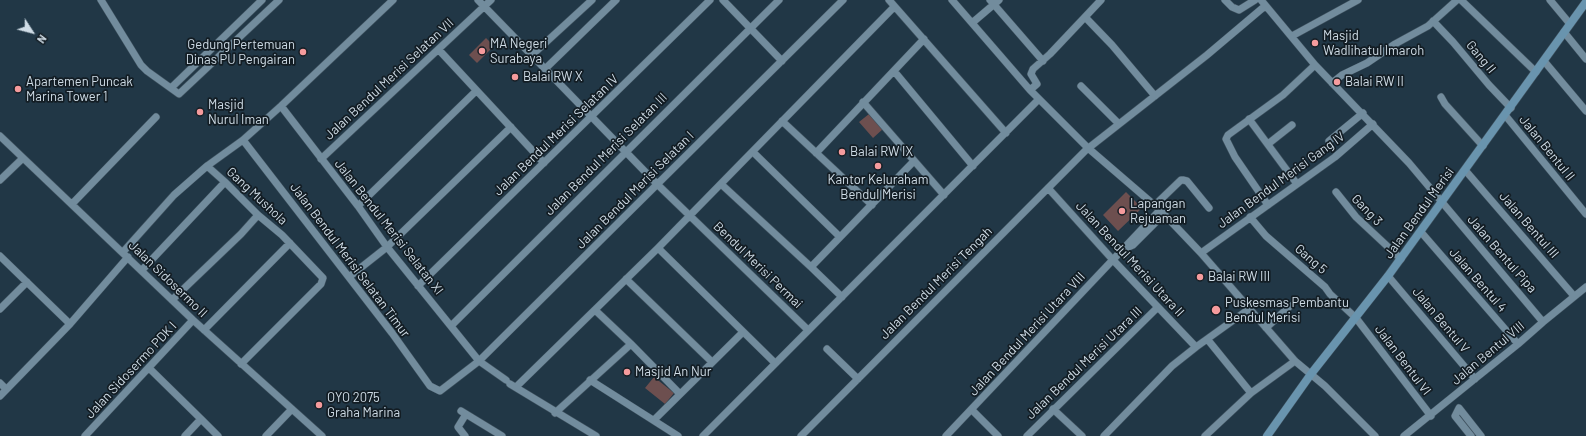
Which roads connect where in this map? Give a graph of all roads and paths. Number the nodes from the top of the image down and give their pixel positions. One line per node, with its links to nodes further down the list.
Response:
1 (101, 0): 47 (street)
2 (262, 0): 47 (street)
3 (279, 0): 47 (street)
4 (393, 0): 54 (street)
5 (478, 0): 25 (street, Bendul Merisi Permai)
6 (491, 0): 25 (street, Jalan Bendul Merisi Selatan VII)
7 (592, 0): 36 (street)
8 (616, 0): 42 (street)
9 (710, 0): 60 (street, Jalan Bendul Merisi Selatan IV)
10 (723, 0): 31 (street)
11 (779, 0): 31 (street, Jalan Bendul Merisi Selatan III)
12 (843, 0): 38 (street, Jalan Bendul Merisi Selatan I)
13 (889, 0): 26 (street)
14 (952, 0): 29 (street)
15 (1101, 0): 27 (street)
16 (1225, 0): 17 (street)
17 (1255, 0)
18 (1358, 0): 33 (street)
19 (1457, 0): 28 (street)
20 (1461, 0): 44 (street)
21 (1550, 0): 30 (street)
22 (994, 2): 29 (street); 39 (street)
23 (1586, 2): 30 (street, Jalan Bendul Merisi)
24 (1263, 3): 33 (street, Jalan Bentul Pipa); 50 (street, Jalan Bendul Merisi Tengah)
25 (484, 6): 35 (street, Jalan Bendul Merisi Selatan VII); 36 (street, Bendul Merisi Permai)
26 (894, 7): 34 (street); 62 (street)
27 (1085, 17): 39 (street); 50 (street)
28 (1433, 22): 45 (street); 55 (street, Gang II)
29 (972, 23): 48 (street)
30 (1570, 24): 32 (street, Jalan Bendul Merisi)
31 (750, 28): 38 (street); 74 (street, Jalan Bendul Merisi Selatan III)
32 (1564, 32): 37 (street); 40 (street, Jalan Bendul Merisi)
33 (1292, 36): 41 (street, Jalan Bentul Pipa)
34 (924, 39): 43 (street); 67 (street)
35 (438, 50): 49 (street); 78 (street, Jalan Bendul Merisi Selatan VII)
36 (532, 55): 42 (street, Bendul Merisi Permai)
37 (1586, 59)
38 (782, 61): 88 (street, Jalan Bendul Merisi Selatan I)
39 (1043, 61): 48 (street)
40 (1544, 61): 44 (street, Jalan Bendul Merisi); 56 (street)
41 (1315, 65): 45 (street, Jalan Bentul Pipa); 61 (street)
42 (545, 69): 60 (street, Bendul Merisi Permai)
43 (894, 71): 53 (street); 82 (street)
44 (1536, 72): 55 (street, Jalan Bendul Merisi)
45 (1332, 83): 57 (street, Jalan Bentul Pipa)
46 (1081, 86): 63 (street)
47 (171, 88)
48 (1030, 90): 52 (street)
49 (476, 91): 66 (street); 96 (street)
50 (1155, 96): 63 (street, Jalan Bendul Merisi Tengah)
51 (1442, 97): 72 (street)
52 (1039, 99): 67 (street); 73 (street)
53 (863, 102): 76 (street); 79 (street)
54 (281, 106): 69 (street); 78 (street, Jalan Bendul Merisi Selatan XI)
55 (1510, 108): 58 (street, Jalan Bendul Merisi)
56 (1586, 111)
57 (1363, 114): 64 (street, Jalan Bentul Pipa); 70 (street)
58 (1505, 115): 72 (street, Jalan Bendul Merisi); 99 (street, Jalan Bentul II)
59 (156, 117): 93 (street)
60 (591, 118): 74 (street, Bendul Merisi Permai); 80 (street, Jalan Bendul Merisi Selatan IV)
61 (1249, 119): 71 (street); 95 (street)
62 (782, 121): 75 (street); 76 (street)
63 (1119, 124): 73 (street, Jalan Bendul Merisi Tengah)
64 (1373, 124): 87 (street, Jalan Bendul Merisi Gang IV); 92 (street, Jalan Bentul Pipa)
65 (1292, 125): 71 (street)
66 (511, 127): 80 (street); 106 (street)
67 (1006, 133): 82 (street)
68 (0, 136): 77 (street, Jalan Sidosermo II)
69 (243, 140): 81 (street); 116 (street, Jalan Bendul Merisi Selatan Timur)
70 (1329, 141)
71 (1268, 144): 87 (street)
72 (1483, 146): 83 (street, Jalan Bendul Merisi)
73 (1088, 148): 89 (street, Jalan Bendul Merisi Tengah); 98 (street)
74 (625, 152): 88 (street, Bendul Merisi Permai); 133 (street, Jalan Bendul Merisi Selatan III)
75 (753, 152): 86 (street); 104 (street)
76 (816, 153): 94 (street)
77 (23, 158): 84 (street); 93 (street, Jalan Sidosermo II)
78 (321, 159): 96 (street, Jalan Bendul Merisi Selatan XI)
79 (914, 162): 91 (street); 94 (street)
80 (544, 163): 119 (street, Jalan Bendul Merisi Selatan IV)
81 (207, 166): 85 (street, Gang Mushola); 109 (street)
82 (973, 166): 91 (street)
83 (1465, 170): 92 (street, Jalan Bendul Merisi); 121 (street, Jalan Bentul III)
84 (0, 180)
85 (226, 182): 100 (street, Gang Mushola); 114 (street)
86 (721, 184): 101 (street); 113 (street)
87 (1297, 184): 95 (street, Jalan Bendul Merisi Gang IV)
88 (658, 185): 101 (street, Bendul Merisi Permai); 143 (street, Jalan Bendul Merisi Selatan I)
89 (1048, 188): 112 (street, Jalan Bendul Merisi Utara II); 150 (street, Jalan Bendul Merisi Tengah)
90 (1336, 192): 111 (street, Gang 3)
91 (944, 195): 122 (street)
92 (1442, 203): 103 (street, Jalan Bendul Merisi); 131 (street, Jalan Bentul Pipa)
93 (72, 204): 109 (street, Jalan Sidosermo II)
94 (872, 205): 104 (street)
95 (1268, 205): 102 (street, Jalan Bendul Merisi Gang IV)
96 (358, 206): 106 (street, Jalan Bendul Merisi Selatan XI)
97 (1209, 208): 98 (street, Jalan Bendul Merisi Utara VIII)
98 (1160, 210): 108 (street); 112 (street, Jalan Bendul Merisi Utara VIII)
99 (1586, 214)
100 (258, 215): 105 (street, Gang Mushola); 123 (street)
101 (690, 216): 107 (street); 136 (street, Bendul Merisi Permai)
102 (1250, 217): 108 (street, Jalan Bendul Merisi Gang IV); 129 (street, Gang 5)
103 (1420, 232): 111 (street, Jalan Bendul Merisi); 140 (street, Jalan Bentul 4)
104 (840, 237): 113 (street)
105 (290, 244): 135 (street); 147 (street, Gang Mushola)
106 (387, 246): 116 (street); 119 (street, Jalan Bendul Merisi Selatan XI)
107 (658, 248): 117 (street); 137 (street)
108 (1201, 253): 128 (street)
109 (125, 255): 114 (street, Jalan Sidosermo II); 132 (street)
110 (0, 256): 118 (street)
111 (1401, 259): 115 (street, Jalan Bendul Merisi)
112 (1113, 260): 125 (street, Jalan Bendul Merisi Utara II); 162 (street, Jalan Bendul Merisi Utara VIII)
113 (811, 267): 122 (street)
114 (142, 270): 123 (street, Jalan Sidosermo II)
115 (1388, 276): 129 (street, Jalan Bendul Merisi); 151 (street, Jalan Bentul V)
116 (349, 277): 156 (street, Jalan Bendul Merisi Selatan Timur)
117 (626, 279): 127 (street); 145 (street)
118 (28, 282): 126 (street); 132 (street)
119 (418, 286): 133 (street, Jalan Bendul Merisi Selatan XI)
120 (1586, 287): 121 (street, Jalan Bentul VIII)
121 (1574, 296): 131 (street, Jalan Bentul VIII)
122 (842, 297): 136 (street)
123 (172, 300): 130 (street, Jalan Sidosermo II)
124 (1290, 306): 134 (street)
125 (1158, 307): 141 (street, Jalan Bendul Merisi Utara II); 161 (street, Jalan Bendul Merisi Utara III)
126 (0, 309)
127 (595, 310): 139 (street); 154 (street)
128 (1249, 310): 134 (street); 138 (street)
129 (1356, 318): 149 (street, Jalan Bendul Merisi); 164 (street, Jalan Bentul VI)
130 (193, 320): 135 (street, Jalan Sidosermo II); 148 (street, Jalan Sidosermo PDK I)
131 (1543, 322): 140 (street, Jalan Bentul VIII)
132 (70, 324): 155 (street)
133 (451, 326): 143 (street, Jalan Bendul Merisi Selatan XI)
134 (1266, 328): 144 (street)
135 (204, 330): 147 (street, Jalan Sidosermo II)
136 (808, 330): 146 (street)
137 (743, 332): 145 (street); 146 (street)
138 (1208, 340): 141 (street); 157 (street)
139 (631, 344): 152 (street); 158 (street)
140 (1518, 344): 151 (street, Jalan Bentul VIII)
141 (1196, 347): 182 (street)
142 (827, 349): 150 (street)
143 (479, 361): 154 (street); 156 (street, Jalan Bendul Merisi Selatan I)
144 (1295, 361): 149 (street); 157 (street)
145 (712, 362): 158 (street)
146 (775, 363): 176 (street)
147 (241, 364): 160 (street, Jalan Sidosermo II)
148 (149, 368): 165 (street); 167 (street, Jalan Sidosermo PDK I)
149 (1311, 374): 184 (street, Jalan Bendul Merisi); 185 (street)
150 (858, 379): 177 (street, Jalan Bendul Merisi Tengah)
151 (1475, 379): 164 (street, Jalan Bentul VIII)
152 (590, 380): 163 (street); 166 (street)
153 (0, 384): 155 (street)
154 (511, 384): 163 (street)
155 (6, 389): 159 (street)
156 (440, 391)
157 (1251, 393): 183 (street)
158 (680, 394): 166 (street)
159 (0, 396)
160 (292, 409): 170 (street); 171 (street, Jalan Sidosermo II)
161 (1053, 409): 180 (street, Jalan Bendul Merisi Utara III); 181 (street)
162 (972, 410): 178 (street, Jalan Bendul Merisi Utara VIII); 179 (street)
163 (556, 413): 174 (street)
164 (1431, 416): 186 (street, Jalan Bentul VIII)
165 (201, 419): 168 (street); 169 (street)
166 (654, 420): 175 (street)
167 (85, 436)
168 (185, 436)
169 (218, 436)
170 (266, 436)
171 (322, 436)
172 (465, 436): 173 (street)
173 (502, 436)
174 (596, 436)
175 (678, 436)
176 (703, 436)
177 (801, 436)
178 (946, 436)
179 (998, 436)
180 (1027, 436)
181 (1082, 436)
182 (1104, 436)
183 (1205, 436)
184 (1267, 436)
185 (1375, 436)
186 (1404, 436)
187 (1471, 436): 188 (street)
188 (1481, 436)

